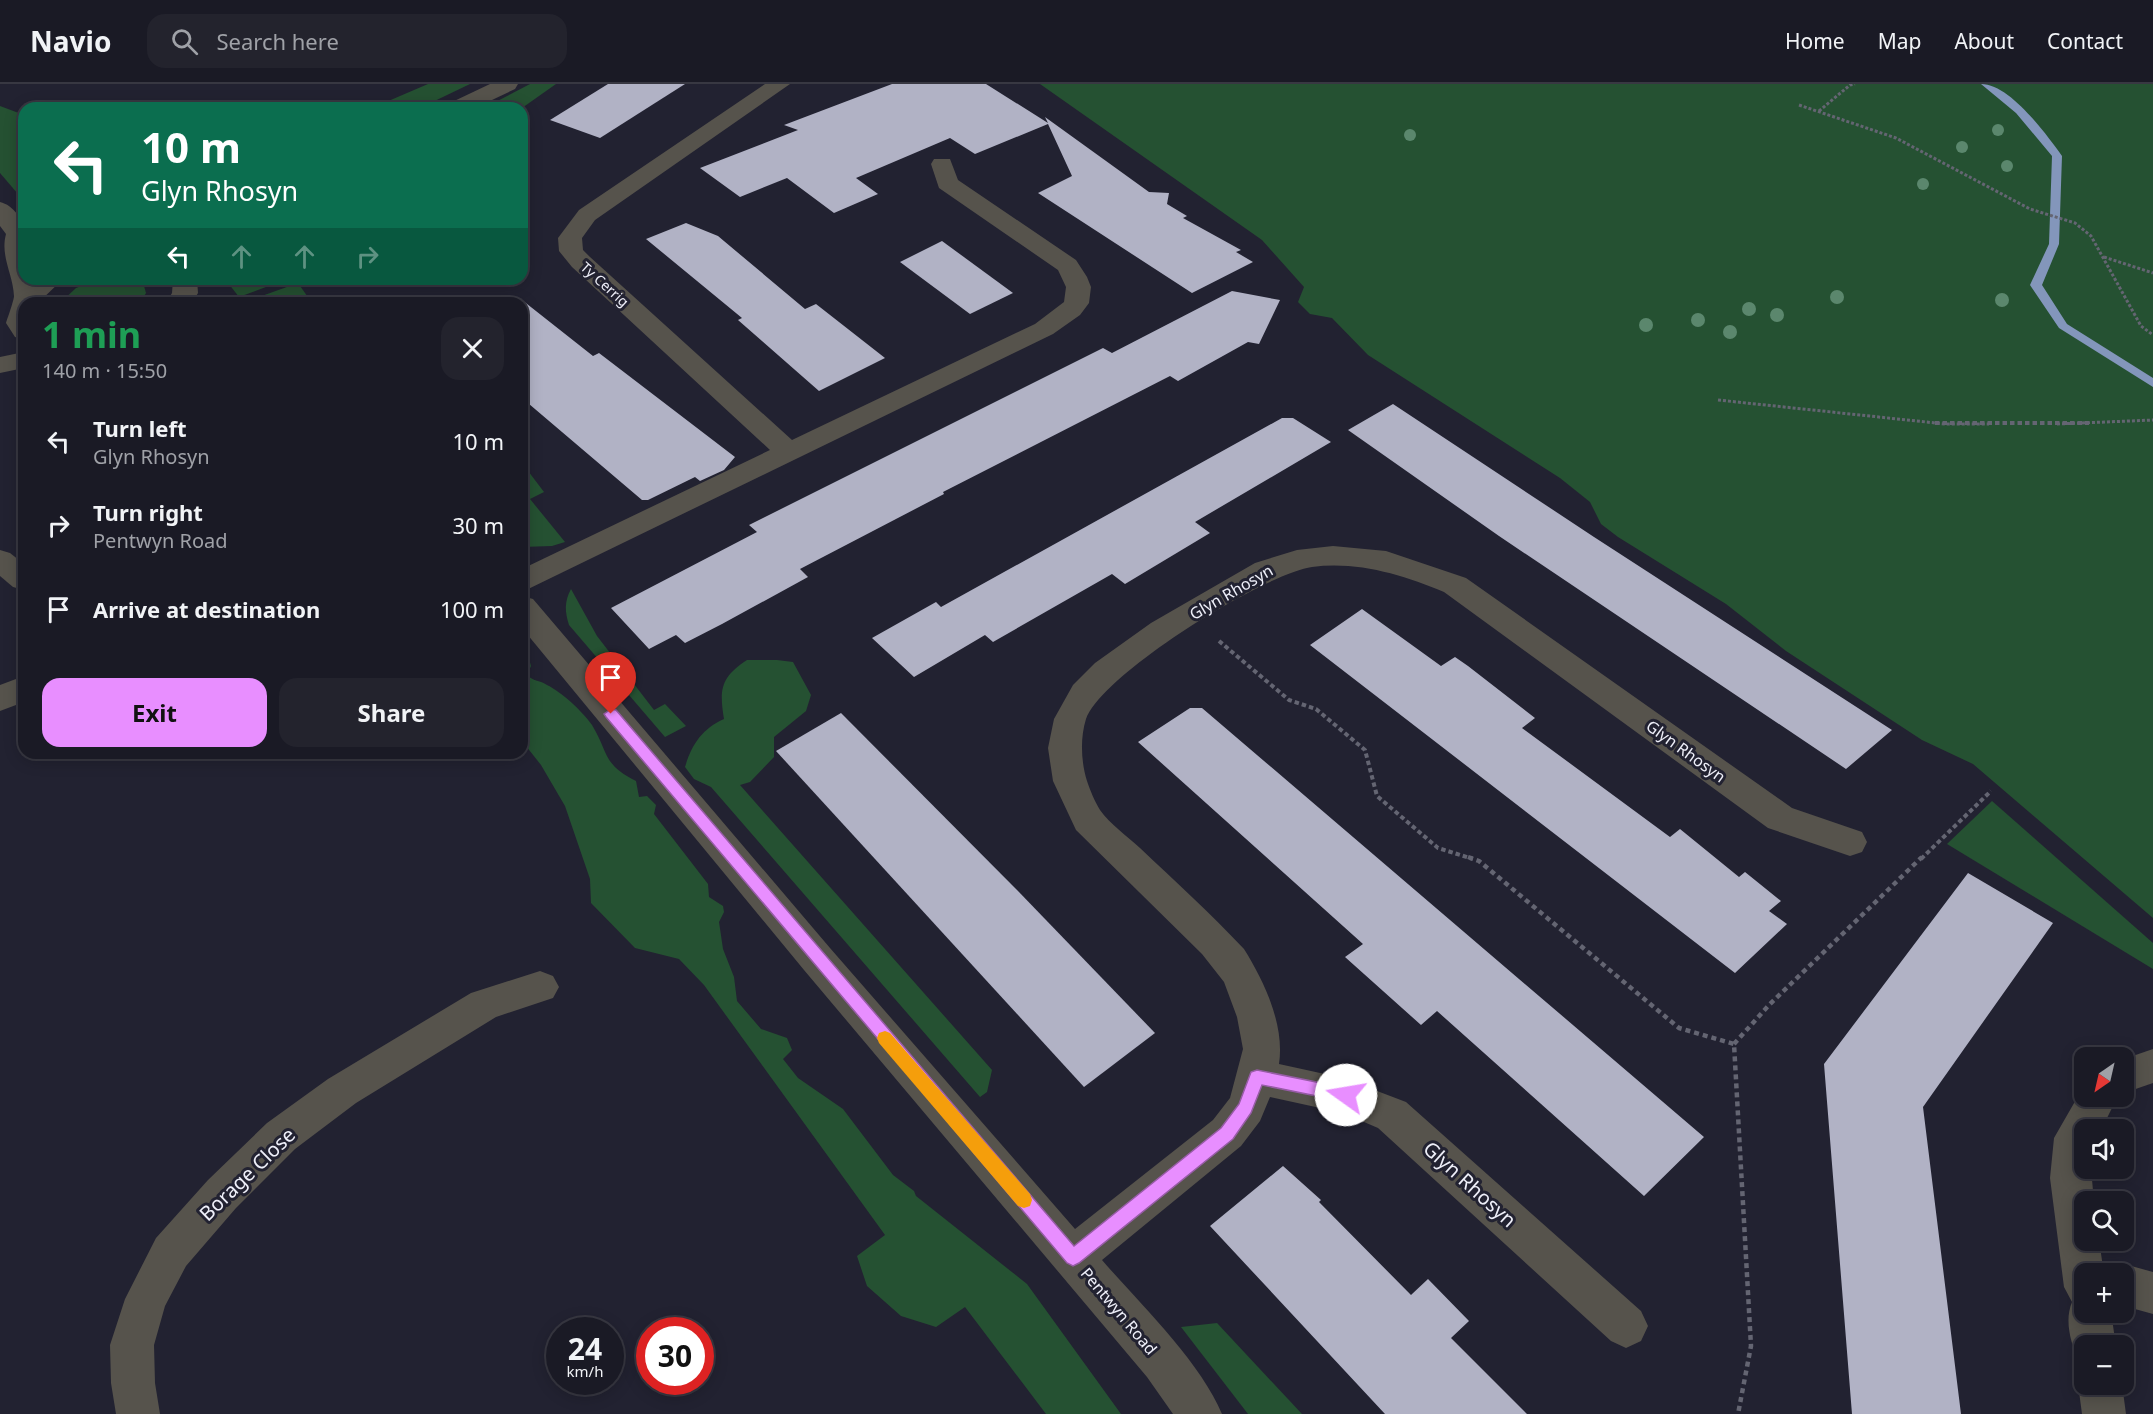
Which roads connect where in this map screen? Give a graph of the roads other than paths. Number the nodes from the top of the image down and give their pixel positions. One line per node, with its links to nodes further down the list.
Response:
1 (507, 84): 3 (street)
2 (779, 84): 15 (street, Ty Cerrig)
3 (470, 102)
4 (942, 164): 15 (street)
5 (0, 209): 6 (street)
6 (18, 231)
7 (18, 238): 8 (street)
8 (18, 279)
9 (44, 285): 10 (street)
10 (29, 297)
11 (18, 306): 12 (street)
12 (0, 320)
13 (18, 361): 14 (street)
14 (0, 365)
15 (790, 453): 18 (street)
16 (0, 560): 17 (street)
17 (18, 575)
18 (528, 579)
19 (528, 614): 28 (street, Pentwyn Road)
20 (18, 691): 21 (street)
21 (0, 699)
22 (1850, 842): 26 (street, Glyn Rhosyn)
23 (540, 987): 34 (street, Borage Close)
24 (2153, 1066): 25 (street)
25 (2134, 1073)
26 (1257, 1077): 28 (street, Glyn Rhosyn); 32 (street, Glyn Rhosyn)
27 (2092, 1107): 29 (street)
28 (1073, 1257): 35 (street, Pentwyn Road)
29 (2082, 1263)
30 (2134, 1288): 31 (street)
31 (2153, 1293)
32 (1626, 1326)
33 (2101, 1395): 36 (street)
34 (138, 1414)
35 (1200, 1414)
36 (2104, 1414)

